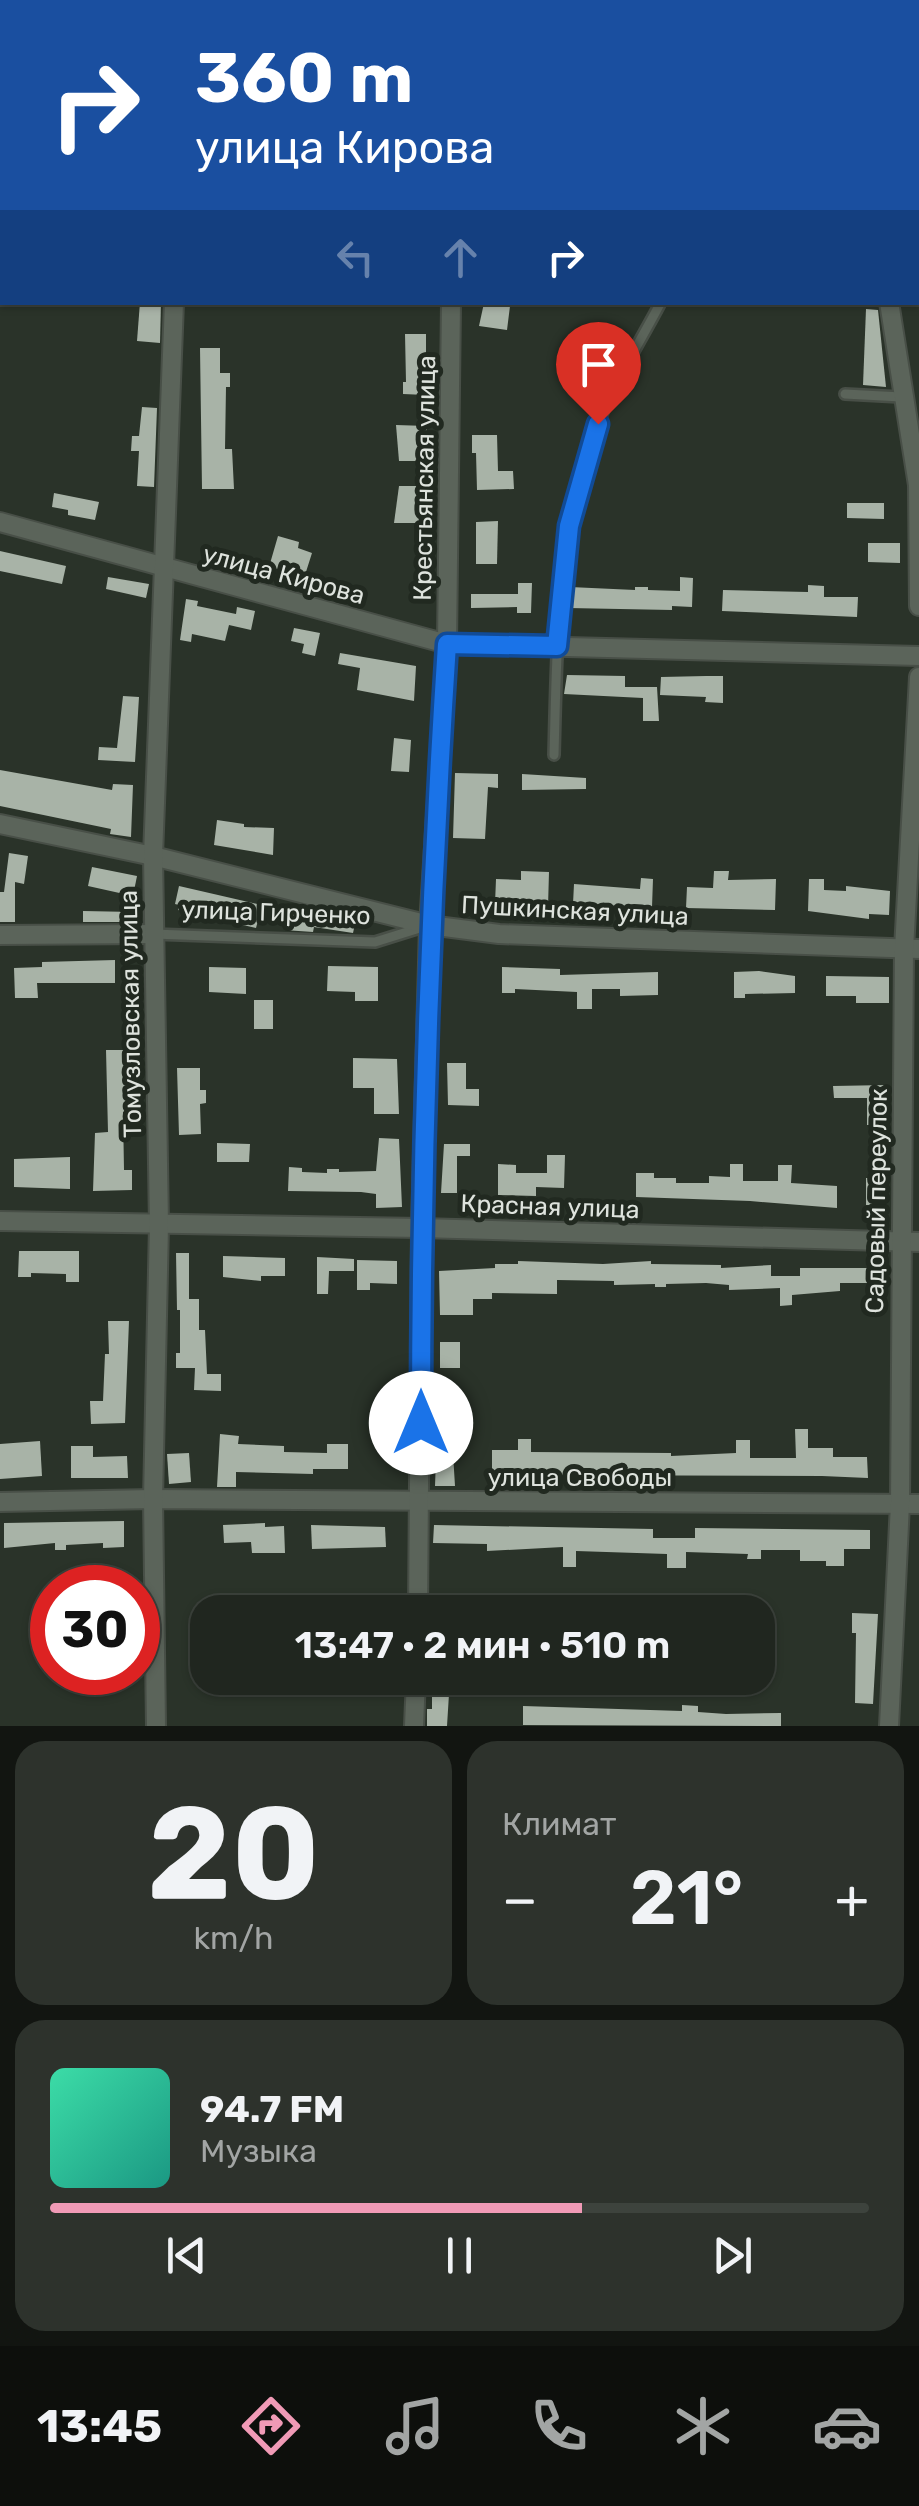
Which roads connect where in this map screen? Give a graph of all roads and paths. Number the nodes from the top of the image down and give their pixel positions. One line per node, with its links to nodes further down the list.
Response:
1 (174, 305): 8 (street, Томузловская улица)
2 (451, 305): 10 (street, Крестьянская улица)
3 (659, 305): 11 (lane)
4 (889, 305): 6 (street)
5 (845, 394): 6 (lane)
6 (902, 398): 9 (street)
7 (0, 522): 8 (street, улица Кирова)
8 (162, 566): 10 (street, улица Кирова); 16 (street, Томузловская улица)
9 (919, 606)
10 (447, 644): 11 (street, улица Кирова); 17 (street, Крестьянская улица)
11 (557, 646): 12 (street, улица Кирова); 14 (lane)
12 (919, 656)
13 (919, 677): 20 (street, Садовый переулок)
14 (554, 755)
15 (0, 824): 16 (street, Пушкинская улица)
16 (152, 856): 17 (street, Пушкинская улица); 18 (street, Томузловская улица)
17 (429, 926): 18 (lane, улица Гирченко); 20 (street, Пушкинская улица); 23 (street, Крестьянская улица)
18 (153, 934): 19 (street, улица Гирченко); 22 (street, Томузловская улица)
19 (0, 935)
20 (912, 949): 24 (street, Садовый переулок)
21 (0, 1221): 22 (street, Красная улица)
22 (158, 1225): 23 (street, Красная улица); 25 (street, Томузловская улица)
23 (421, 1228): 24 (street, Красная улица); 27 (street, Крестьянская улица)
24 (910, 1241): 28 (street, Садовый переулок)
25 (154, 1499): 26 (street, улица Свободы); 27 (street, улица Свободы); 31 (street, Томузловская улица)
26 (0, 1502)
27 (421, 1502): 28 (street, улица Свободы); 29 (street, Крестьянская улица)
28 (910, 1504): 33 (street, Садовый переулок)
29 (418, 1595)
30 (415, 1695): 32 (street)
31 (156, 1726)
32 (414, 1726)
33 (889, 1726)

